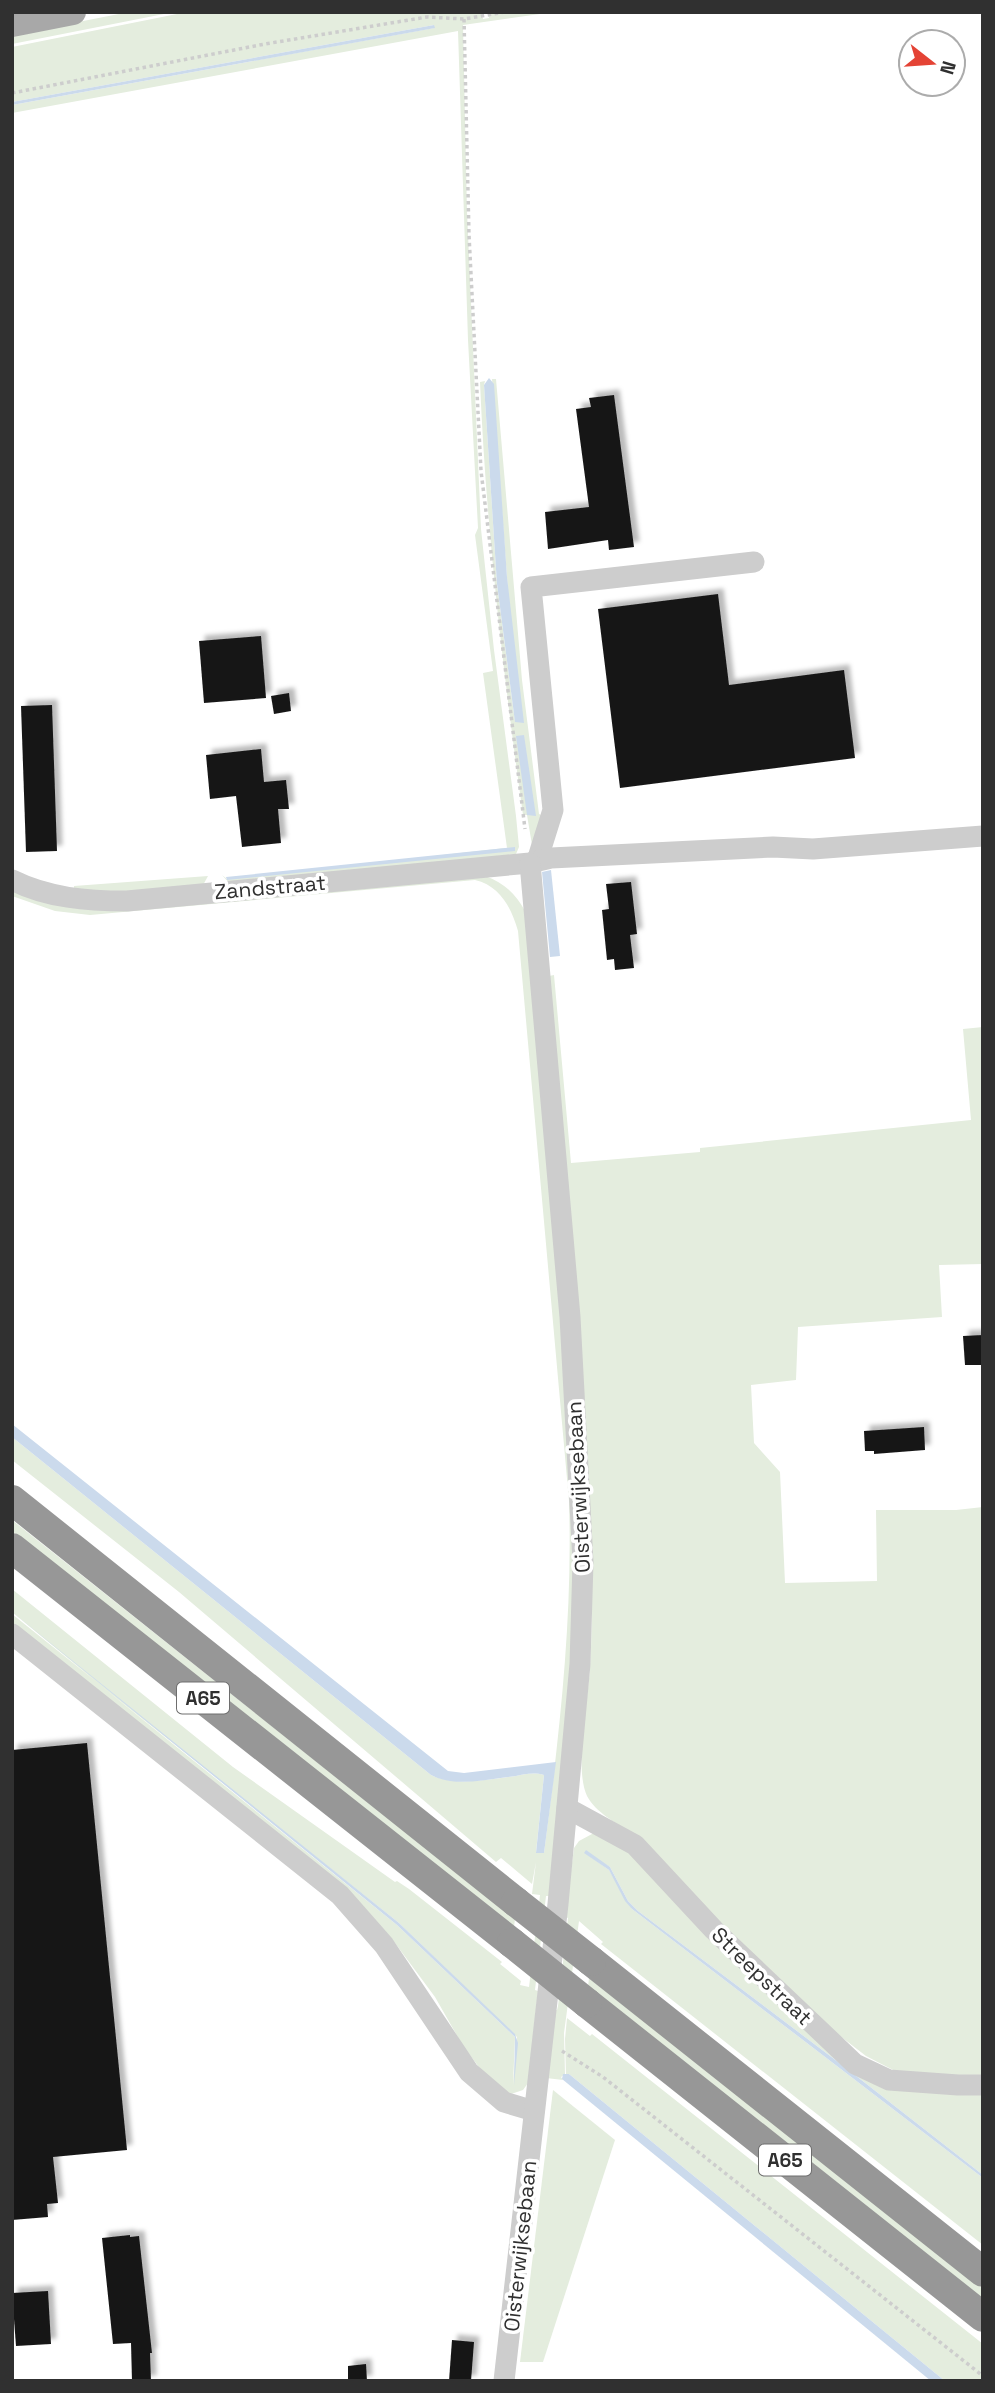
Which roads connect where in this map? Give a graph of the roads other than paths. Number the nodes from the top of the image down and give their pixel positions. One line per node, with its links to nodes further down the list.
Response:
1 (74, 12): 2 (main road)
2 (12, 24)
3 (754, 562): 5 (street)
4 (983, 836): 5 (street, Zandstraat)
5 (534, 862): 6 (street, Zandstraat); 10 (street, Oisterwijksebaan)
6 (12, 880)
7 (12, 1500): 13 (highway, A65, bridge)
8 (12, 1548): 14 (highway, A65, bridge)
9 (12, 1634): 12 (street)
10 (567, 1808): 11 (street, Streepstraat); 12 (street, Oisterwijksebaan)
11 (983, 2085)
12 (534, 2111): 15 (street, Oisterwijksebaan)
13 (983, 2272)
14 (983, 2317)
15 (504, 2381)

